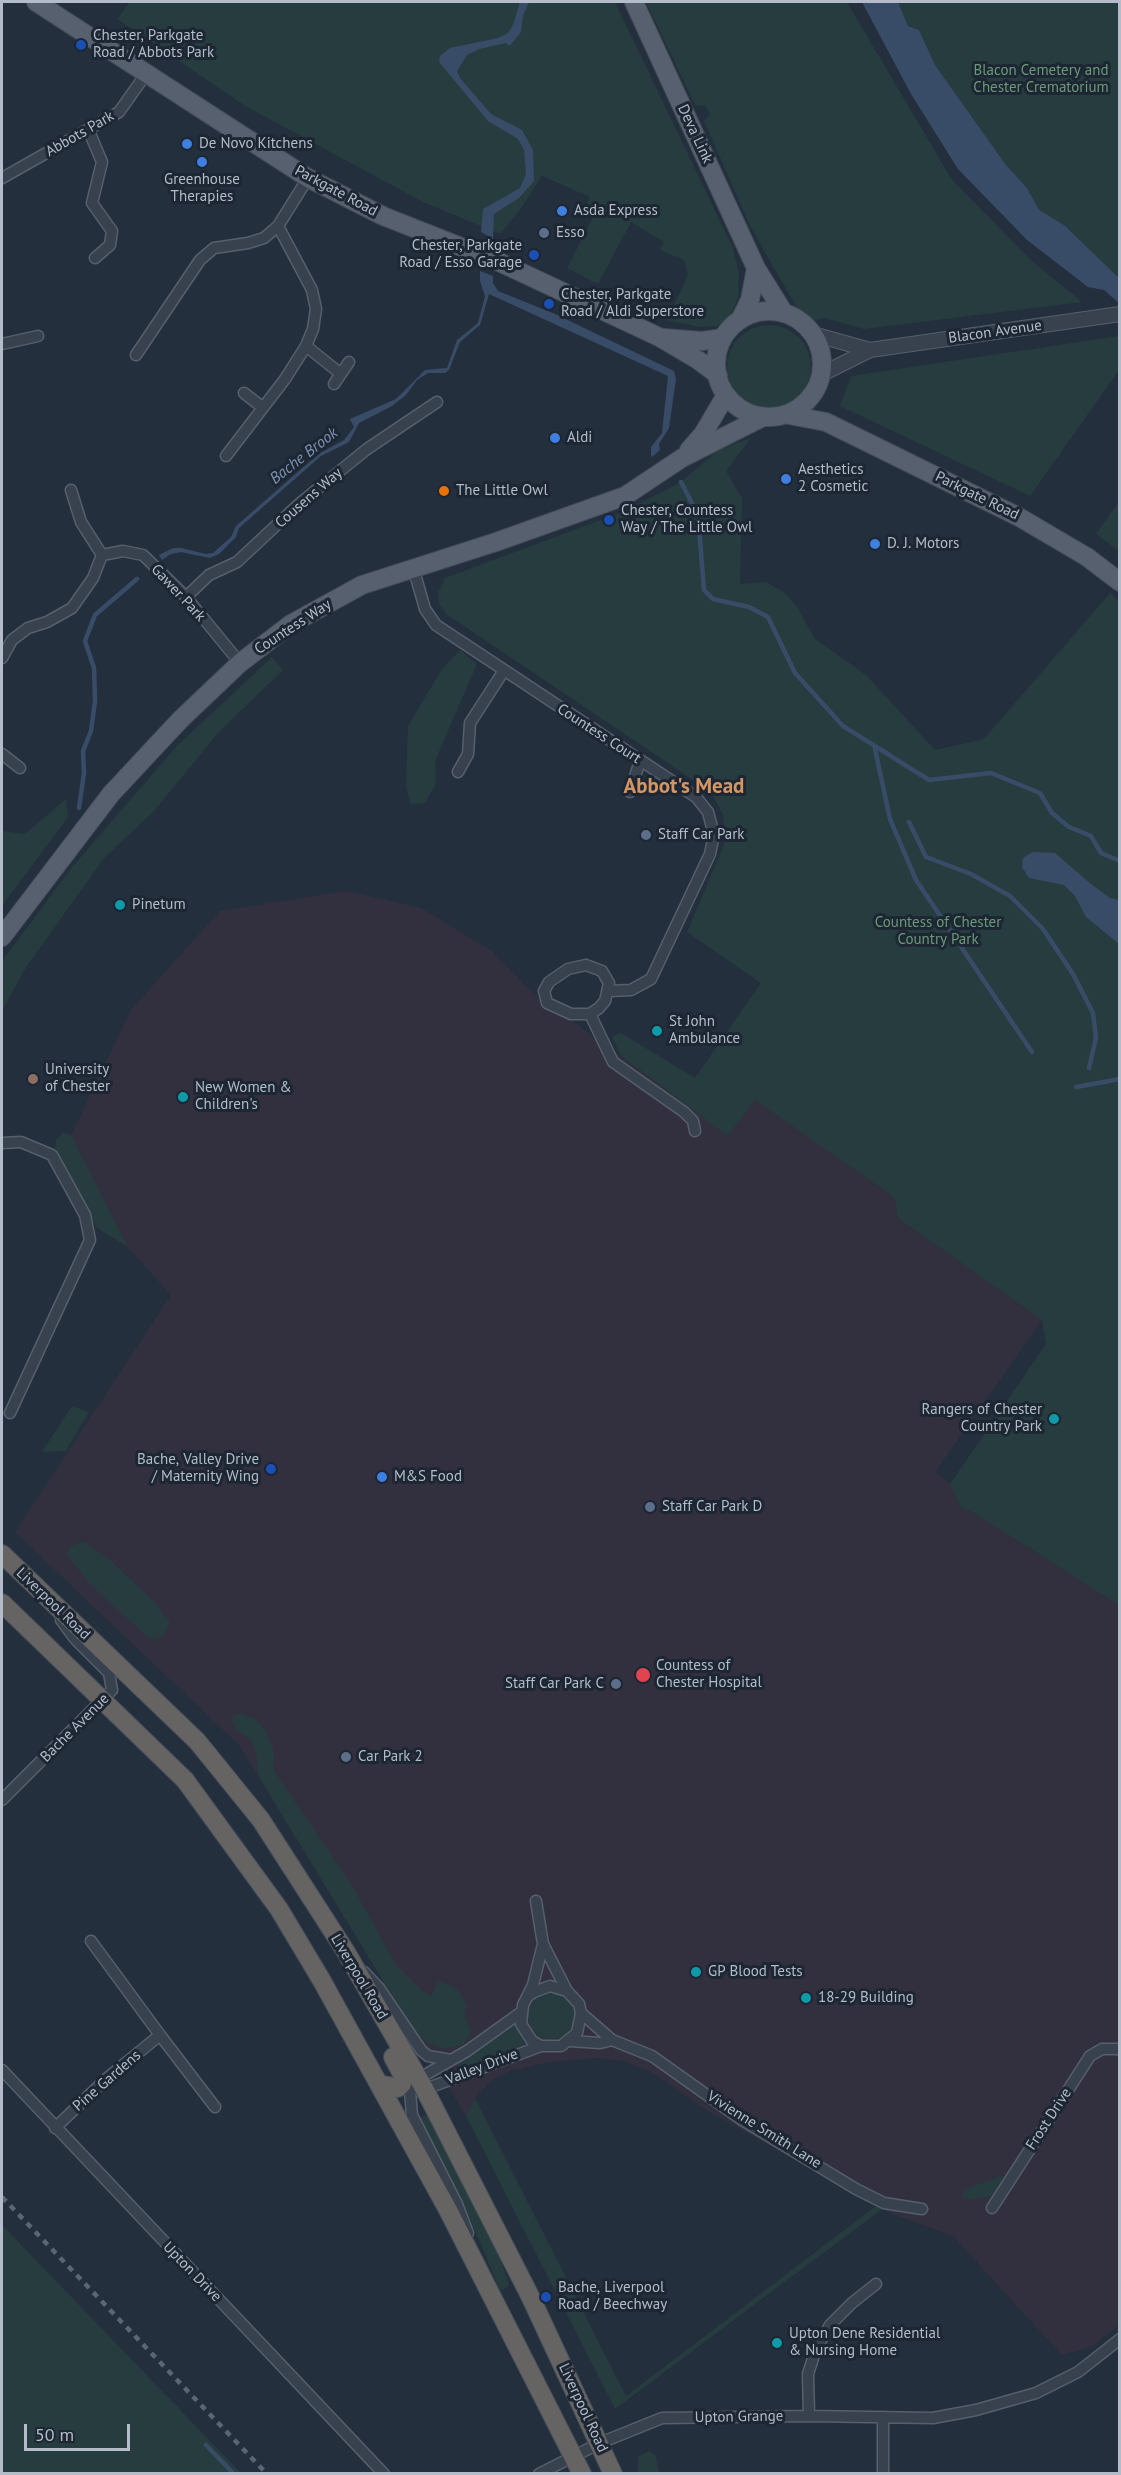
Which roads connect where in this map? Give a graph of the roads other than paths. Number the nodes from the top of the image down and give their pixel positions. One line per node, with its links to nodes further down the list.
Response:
1 (36, 2): 3 (main road, Parkgate Road)
2 (634, 2): 9 (main road, Deva Link)
3 (146, 74): 4 (street, Abbots Park); 6 (main road, Parkgate Road)
4 (88, 129): 5 (street, Abbots Park); 8 (street)
5 (2, 178)
6 (308, 178): 7 (street); 15 (main road, Parkgate Road)
7 (278, 225): 18 (street); 20 (street)
8 (95, 258)
9 (756, 267): 10 (main road, Deva Link); 12 (main road)
10 (784, 313): 12 (main road); 13 (main road)
11 (1114, 315): 19 (street, Blacon Avenue)
12 (740, 320): 16 (main road)
13 (813, 334): 19 (street, Blacon Avenue); 22 (main road)
14 (38, 336): 17 (street)
15 (659, 338): 16 (main road, Parkgate Road); 23 (main road, Parkgate Road)
16 (723, 339): 23 (main road)
17 (2, 344)
18 (306, 346): 21 (street); 28 (street)
19 (870, 350): 22 (street, Blacon Avenue)
20 (136, 355)
21 (349, 362)
22 (822, 374): 25 (main road)
23 (718, 375): 26 (main road)
24 (244, 393): 28 (street)
25 (813, 394): 29 (main road); 31 (main road)
26 (726, 395): 30 (main road); 33 (main road, Countess Way)
27 (437, 402): 38 (street, Cousens Way)
28 (262, 407): 32 (street)
29 (789, 415): 30 (main road); 31 (main road, Parkgate Road)
30 (763, 417): 33 (main road, Countess Way)
31 (826, 422): 37 (main road, Parkgate Road)
32 (226, 456)
33 (682, 458): 36 (main road, Countess Way)
34 (71, 490): 35 (street)
35 (102, 555): 38 (street, Gawer Park); 39 (street)
36 (413, 567): 40 (main road, Countess Way); 41 (street, Countess Court)
37 (1119, 582)
38 (186, 597): 40 (street, Gawer Park)
39 (2, 658)
40 (240, 663): 47 (main road, Countess Way)
41 (503, 672): 43 (street, Countess Court); 45 (street)
42 (2, 754): 44 (street)
43 (640, 761): 46 (street); 48 (street, Countess Court)
44 (20, 768)
45 (458, 772)
46 (630, 792)
47 (2, 937)
48 (609, 991): 49 (street); 49 (street)
49 (590, 1014): 50 (street)
50 (695, 1131)
51 (2, 1143): 52 (street)
52 (10, 1413)
53 (2, 1554): 54 (highway, Liverpool Road)
54 (42, 1595): 56 (street, Bache Avenue); 61 (highway, Liverpool Road)
55 (2, 1603): 56 (highway, Liverpool Road)
56 (105, 1700): 57 (street, Bache Avenue); 73 (highway, Liverpool Road)
57 (2, 1800)
58 (536, 1901): 60 (street)
59 (91, 1941): 66 (street)
60 (543, 1944): 62 (street); 63 (street)
61 (346, 1952): 71 (street); 73 (highway); 74 (highway, Liverpool Road)
62 (567, 1991): 63 (street); 65 (street)
63 (527, 1997): 64 (street)
64 (520, 2013): 69 (street, Valley Drive); 71 (street, Valley Drive)
65 (581, 2013): 67 (street, Vivienne Smith Lane); 68 (street)
66 (160, 2036): 75 (street); 76 (street, Pine Gardens)
67 (612, 2040): 68 (street, Vivienne Smith Lane); 78 (street, Vivienne Smith Lane)
68 (570, 2041): 69 (street, Valley Drive)
69 (541, 2046): 74 (street, Valley Drive)
70 (1119, 2049): 77 (street, Frost Drive)
71 (451, 2060): 74 (street, Valley Drive)
72 (2, 2070): 76 (street, Upton Drive)
73 (379, 2084): 74 (street); 80 (highway, Liverpool Road)
74 (417, 2087): 80 (street); 84 (highway, Liverpool Road)
75 (214, 2107)
76 (55, 2128): 86 (street, Upton Drive)
77 (992, 2208)
78 (922, 2209)
79 (876, 2284): 82 (street)
80 (493, 2297): 85 (highway, Liverpool Road)
81 (1119, 2339): 83 (street, Upton Grange)
82 (810, 2416): 83 (street, Upton Grange); 84 (street, Upton Grange)
83 (883, 2417): 90 (street)
84 (600, 2443): 85 (street, Upton Grange); 89 (highway, Liverpool Road)
85 (574, 2455): 87 (street, Upton Grange); 88 (highway, Liverpool Road)
86 (384, 2474)
87 (539, 2474)
88 (582, 2474)
89 (613, 2474)
90 (883, 2474)

